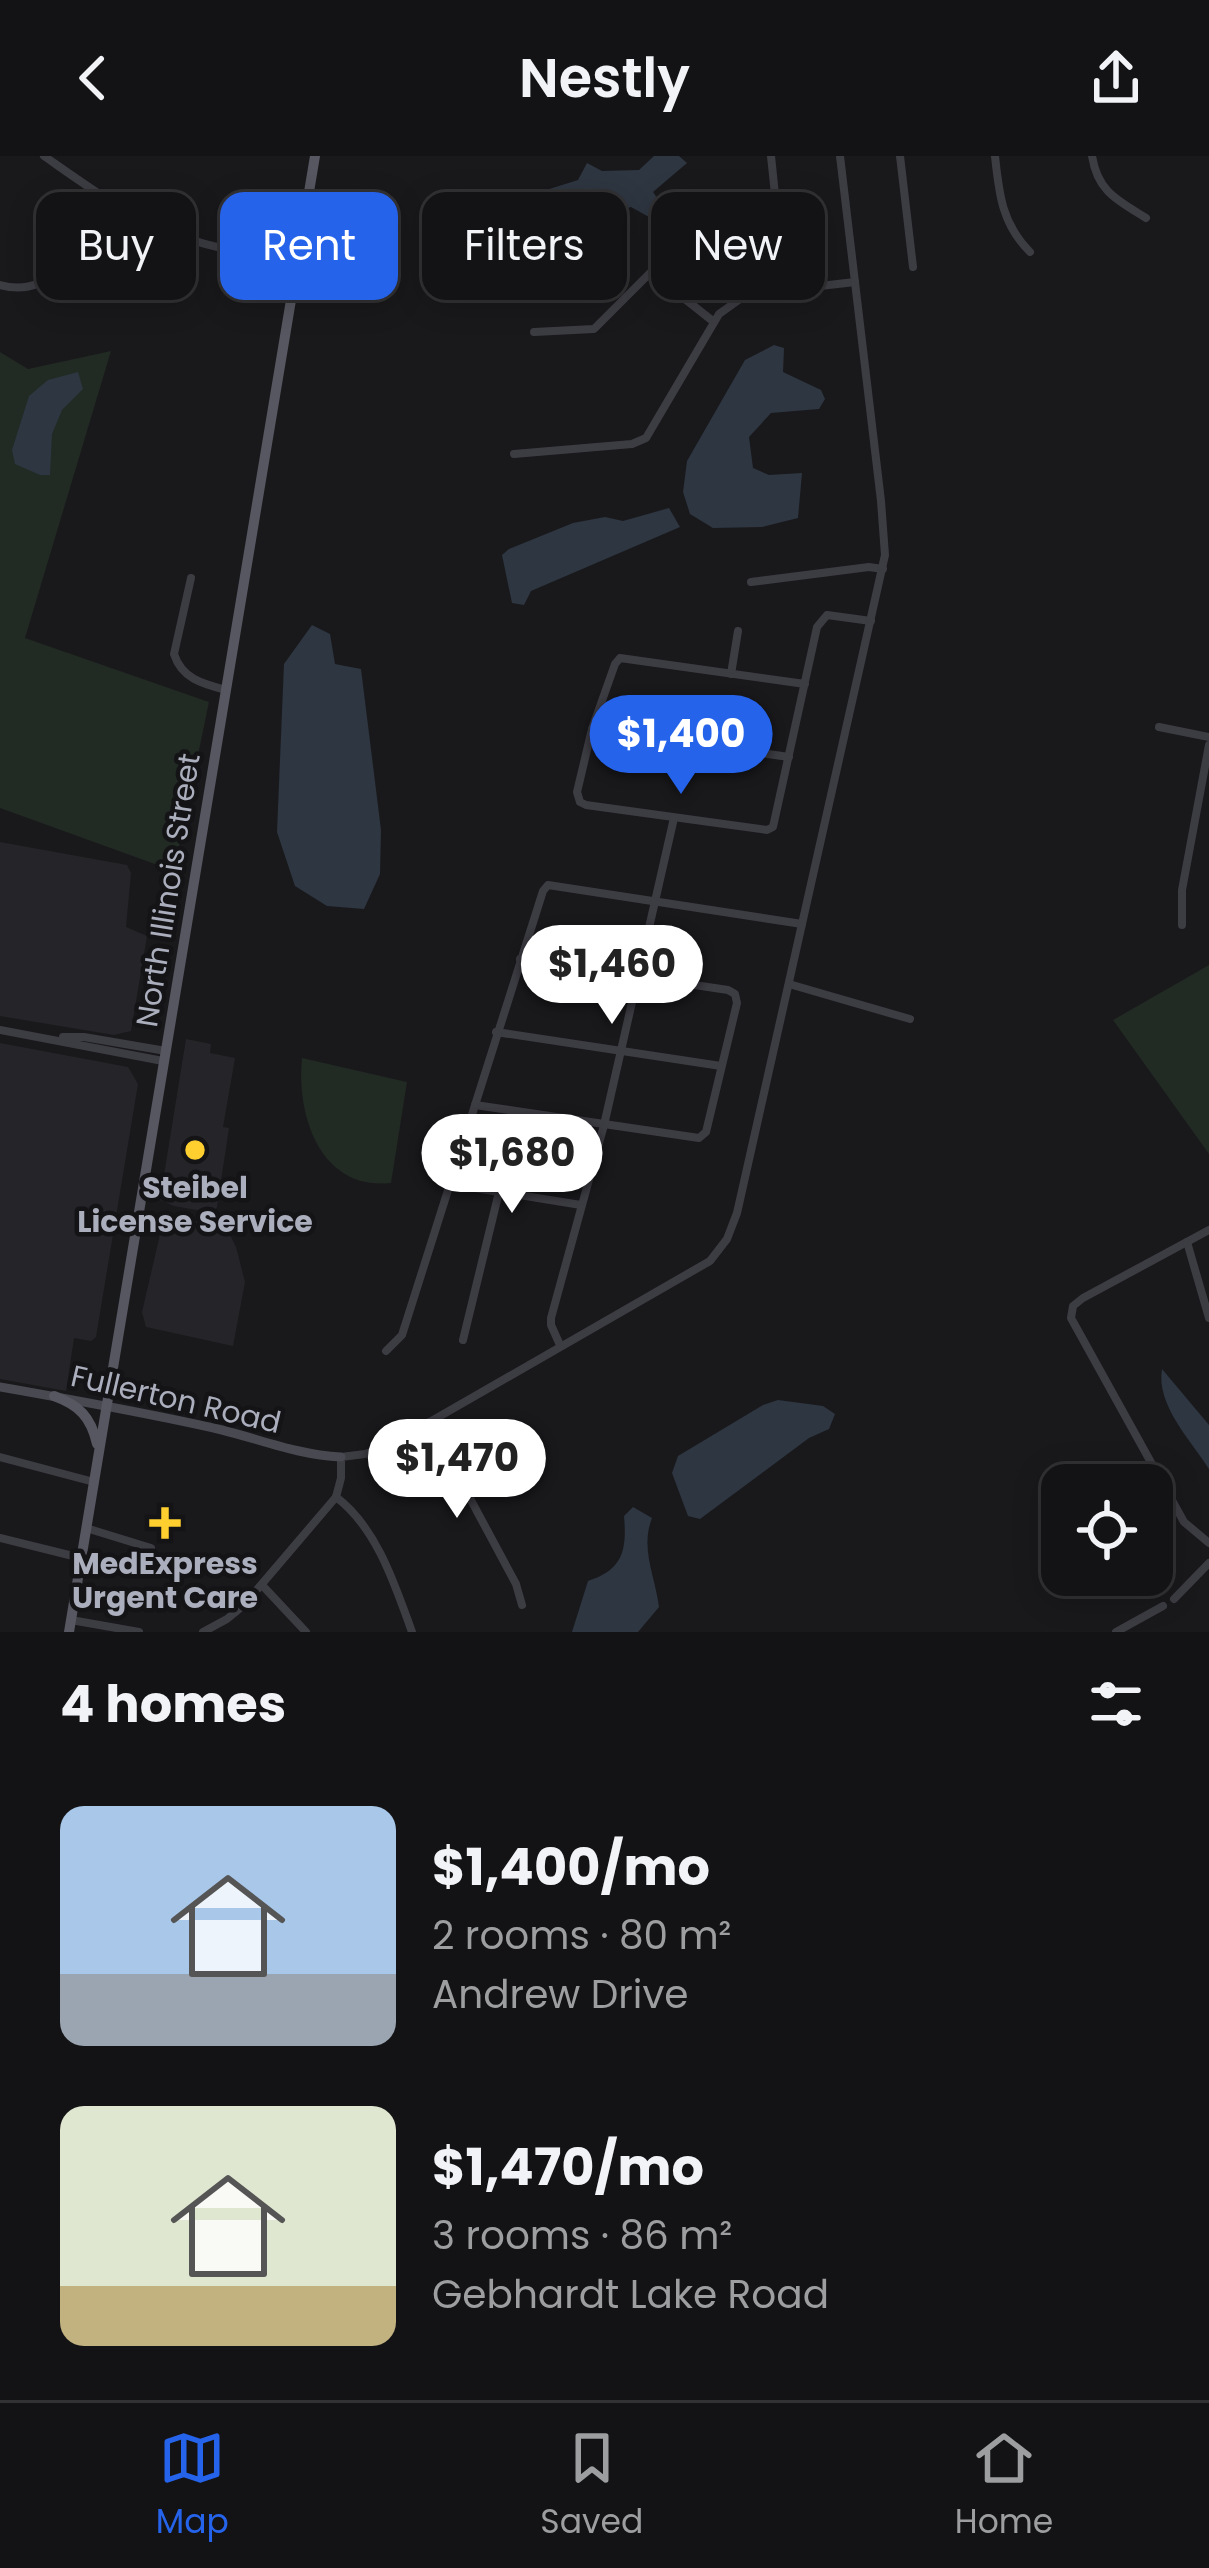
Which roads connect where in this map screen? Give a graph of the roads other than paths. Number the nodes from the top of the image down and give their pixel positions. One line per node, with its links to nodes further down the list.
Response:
1 (44, 156): 8 (street)
2 (315, 156): 9 (main road, North Illinois Street)
3 (772, 156): 10 (street)
4 (840, 156): 14 (street)
5 (900, 156): 13 (street)
6 (995, 156): 12 (street)
7 (1092, 156): 11 (street)
8 (96, 192)
9 (309, 192)
10 (775, 192)
11 (1146, 218)
12 (1030, 252)
13 (913, 267)
14 (855, 282): 17 (street); 23 (street)
15 (36, 284): 16 (street)
16 (0, 285)
17 (825, 285)
18 (291, 300): 30 (main road, North Illinois Street)
19 (739, 300): 20 (street)
20 (713, 322): 21 (street); 22 (street)
21 (534, 332)
22 (514, 454)
23 (883, 569): 25 (street); 26 (street)
24 (191, 578): 30 (street)
25 (751, 582)
26 (871, 621): 29 (street); 37 (street)
27 (738, 631): 28 (street)
28 (731, 674): 29 (street); 32 (street)
29 (805, 684): 34 (street)
30 (226, 690): 46 (main road, North Illinois Street)
31 (1159, 727): 33 (street)
32 (592, 729): 34 (street); 35 (street)
33 (1209, 741): 38 (street)
34 (789, 758): 35 (street)
35 (674, 818): 36 (street)
36 (656, 901): 37 (street); 39 (street); 40 (street)
37 (802, 923): 41 (street)
38 (1182, 925)
39 (520, 959): 40 (street); 44 (street)
40 (639, 976): 45 (street); 47 (street)
41 (789, 984): 42 (street); 57 (street)
42 (910, 1019)
43 (0, 1030): 46 (street)
44 (496, 1032): 45 (street); 48 (street)
45 (622, 1050): 47 (street); 49 (street)
46 (165, 1056): 61 (main road, North Illinois Street)
47 (721, 1066): 49 (street)
48 (475, 1105): 49 (street); 50 (street)
49 (604, 1125): 52 (street)
50 (450, 1184): 51 (street); 58 (street)
51 (499, 1192): 52 (street); 56 (street)
52 (581, 1205): 57 (street)
53 (1209, 1230): 54 (street)
54 (1187, 1242): 55 (street); 70 (street)
55 (1209, 1318)
56 (463, 1340)
57 (560, 1345): 62 (street)
58 (386, 1351)
59 (0, 1387): 60 (street, Fullerton Road)
60 (54, 1396): 61 (street, Fullerton Road); 63 (main road)
61 (106, 1405): 63 (main road, North Illinois Street); 65 (street, Fullerton Road)
62 (429, 1422): 65 (street); 76 (street)
63 (98, 1454): 66 (main road, North Illinois Street)
64 (0, 1457): 66 (street)
65 (341, 1457): 67 (street)
66 (94, 1482): 68 (main road, North Illinois Street)
67 (336, 1497): 74 (street); 83 (street)
68 (86, 1528): 71 (street); 72 (main road, North Illinois Street)
69 (0, 1538): 72 (street)
70 (1209, 1543)
71 (151, 1548)
72 (81, 1558): 78 (main road, North Illinois Street)
73 (1209, 1563): 75 (street)
74 (262, 1585): 81 (street); 82 (street)
75 (1174, 1599)
76 (522, 1605)
77 (1163, 1606): 79 (street)
78 (70, 1626): 80 (street)
79 (1122, 1631)
80 (139, 1632)
81 (203, 1632)
82 (306, 1632)
83 (412, 1632)

